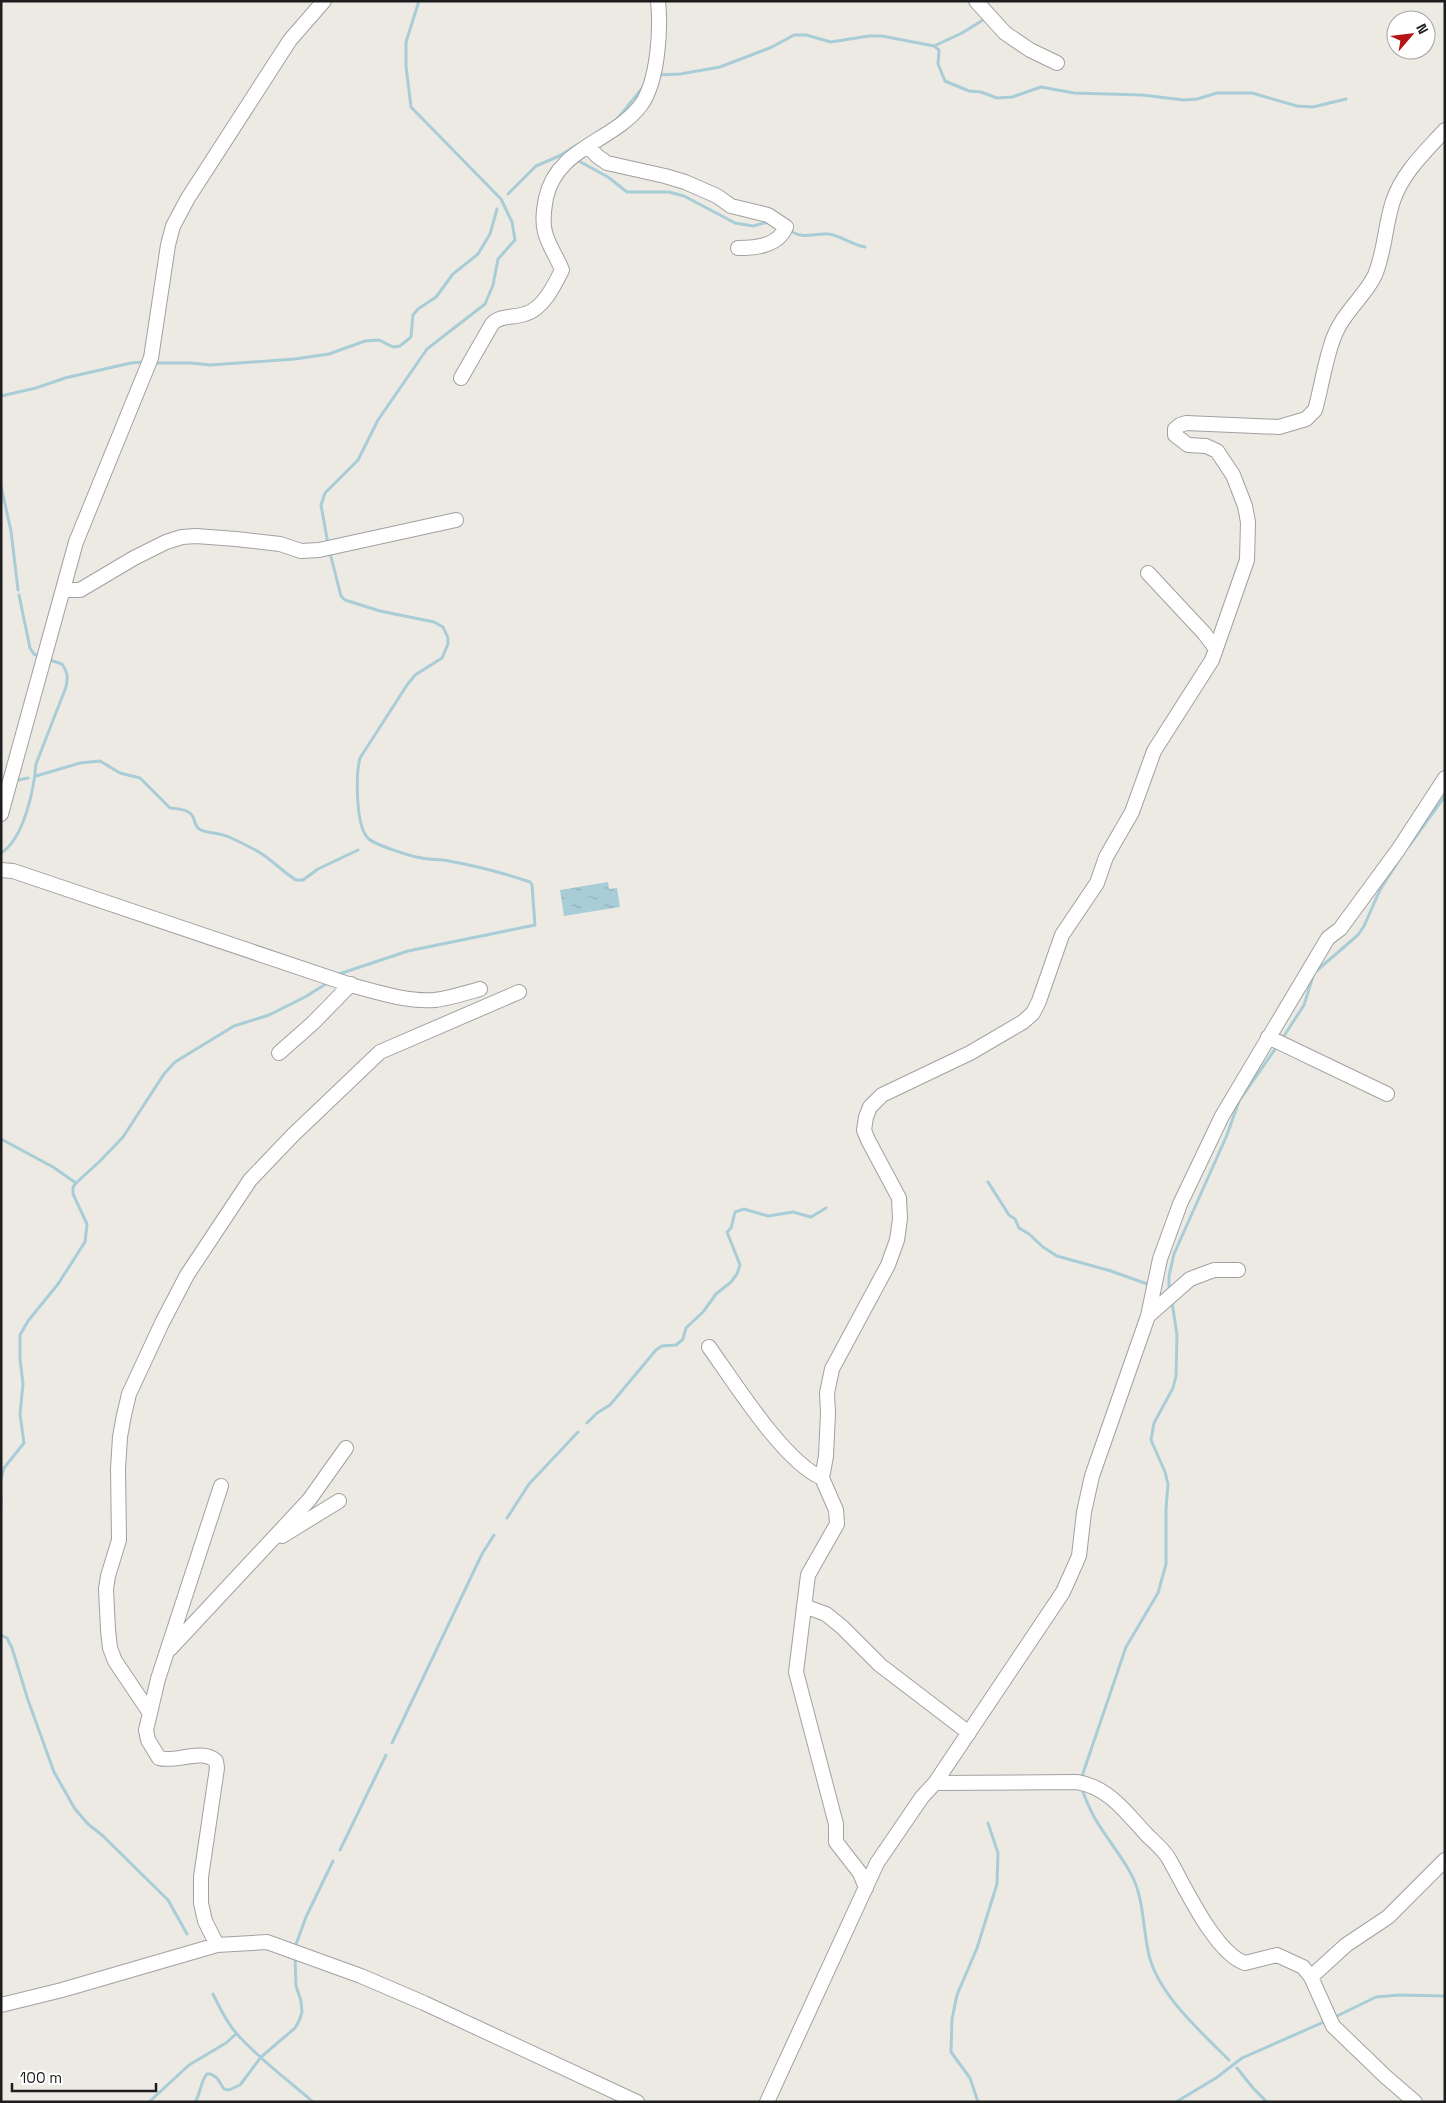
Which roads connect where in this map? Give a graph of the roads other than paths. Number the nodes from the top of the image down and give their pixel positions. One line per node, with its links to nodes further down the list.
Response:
1 (324, 1): 11 (street)
2 (658, 1): 6 (street)
3 (976, 1): 4 (street)
4 (1057, 63)
5 (1445, 130): 12 (street)
6 (588, 146): 7 (street); 8 (street)
7 (738, 248)
8 (461, 378)
9 (456, 520): 11 (street)
10 (1148, 573): 12 (street)
11 (63, 590): 14 (street)
12 (1216, 649): 26 (street)
13 (1445, 778): 19 (street)
14 (1, 814)
15 (1, 870): 16 (street)
16 (351, 984): 17 (street); 20 (street)
17 (480, 989)
18 (519, 992): 32 (street)
19 (1268, 1036): 21 (street); 23 (street)
20 (279, 1053)
21 (1387, 1094)
22 (1238, 1270): 23 (street)
23 (1148, 1316): 33 (street)
24 (709, 1347): 26 (street)
25 (346, 1448): 29 (street)
26 (822, 1478): 30 (street)
27 (221, 1486): 31 (street)
28 (338, 1501): 29 (street)
29 (268, 1544): 31 (street)
30 (804, 1606): 33 (street); 36 (street)
31 (166, 1653): 32 (street)
32 (150, 1713): 37 (street)
33 (969, 1733): 34 (street)
34 (935, 1783): 36 (street); 38 (street)
35 (1445, 1860): 38 (street)
36 (866, 1888): 41 (street)
37 (217, 1945): 39 (street); 40 (street)
38 (1311, 1977): 42 (street)
39 (1, 2005)
40 (638, 2102)
41 (767, 2102)
42 (1415, 2102)

